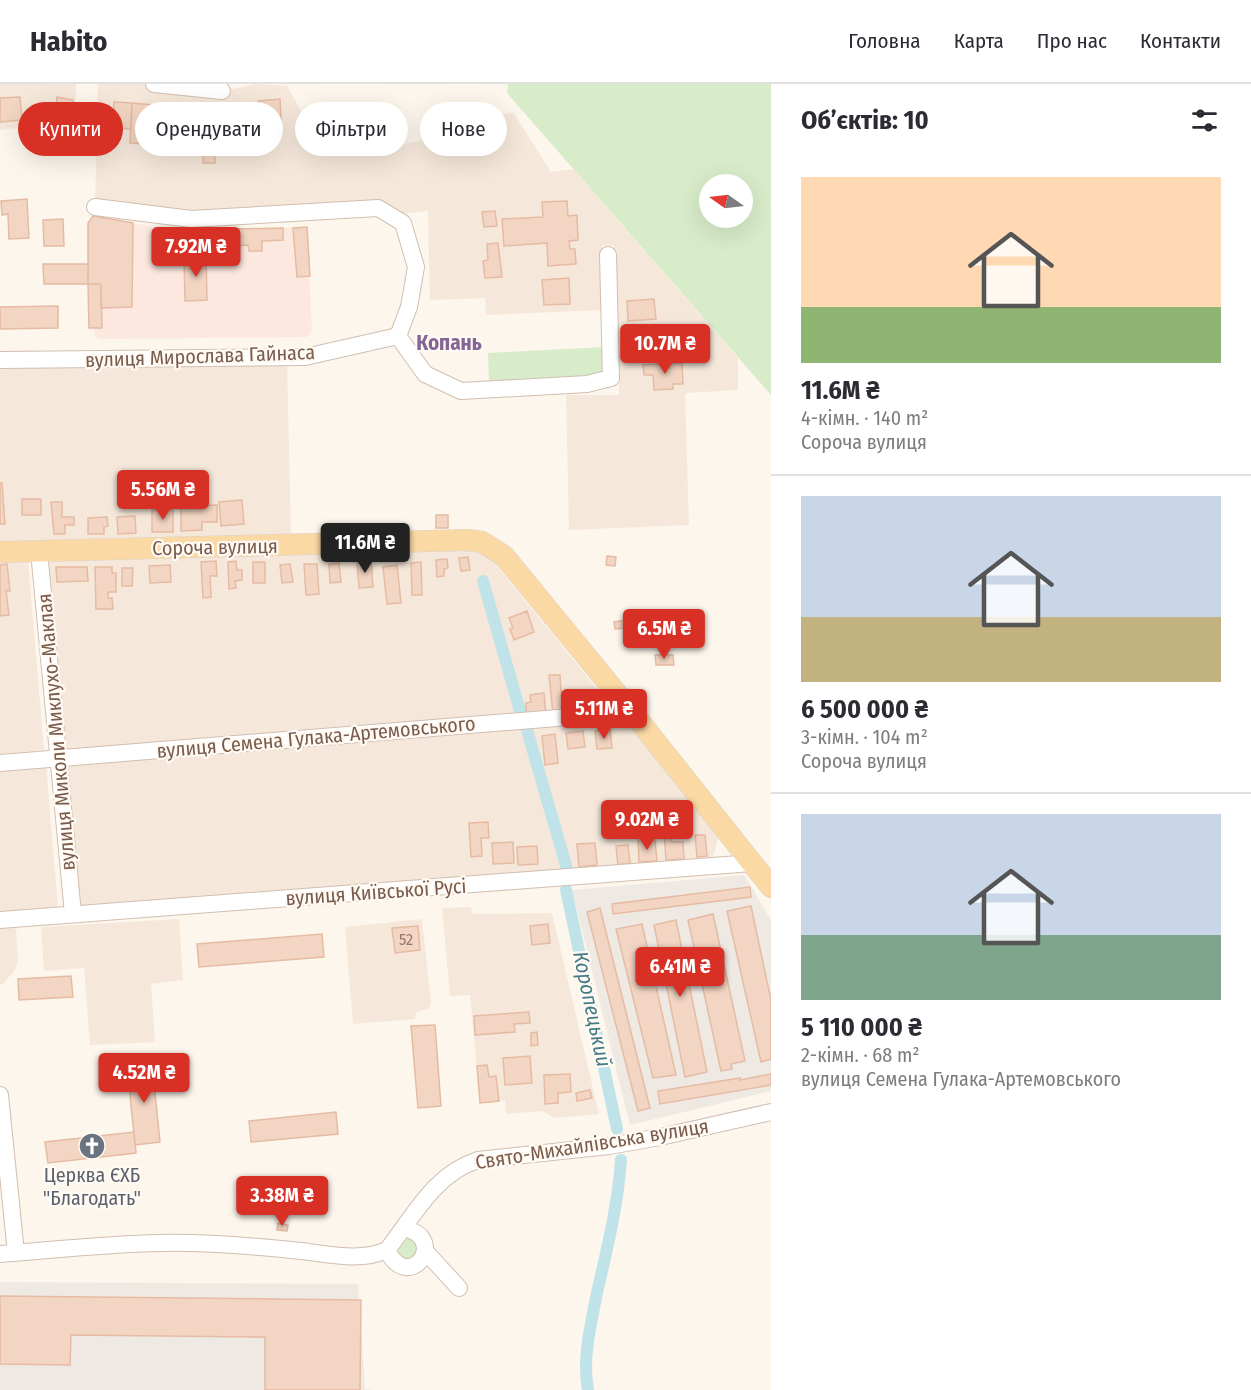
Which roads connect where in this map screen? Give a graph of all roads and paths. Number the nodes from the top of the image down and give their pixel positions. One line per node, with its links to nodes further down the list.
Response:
1 (154, 84): 2 (street)
2 (222, 91)
3 (95, 207): 5 (street)
4 (608, 255): 5 (street)
5 (398, 336): 6 (street, вулиця Мирослава Гайнаса)
6 (0, 360)
7 (39, 551): 8 (main road, Сороча вулиця); 9 (main road, Сороча вулиця); 10 (street, вулиця Миколи Миклухо-Маклая)
8 (0, 552)
9 (633, 712): 10 (street, вулиця Семена Гулака-Артемовського); 12 (main road, Сороча вулиця)
10 (58, 757): 11 (street, вулиця Семена Гулака-Артемовського); 14 (street, вулиця Миколи Миклухо-Маклая)
11 (0, 763)
12 (752, 863): 13 (main road, Сороча вулиця); 14 (street, вулиця Київської Русі)
13 (771, 887)
14 (73, 914): 15 (street, вулиця Київської Русі)
15 (0, 920)
16 (0, 1095): 20 (street)
17 (771, 1112): 18 (street, Свято-Михайлівська вулиця)
18 (404, 1228): 19 (street); 21 (street)
19 (387, 1250): 20 (street); 21 (street)
20 (8, 1254)
21 (423, 1255): 22 (street)
22 (459, 1288)

